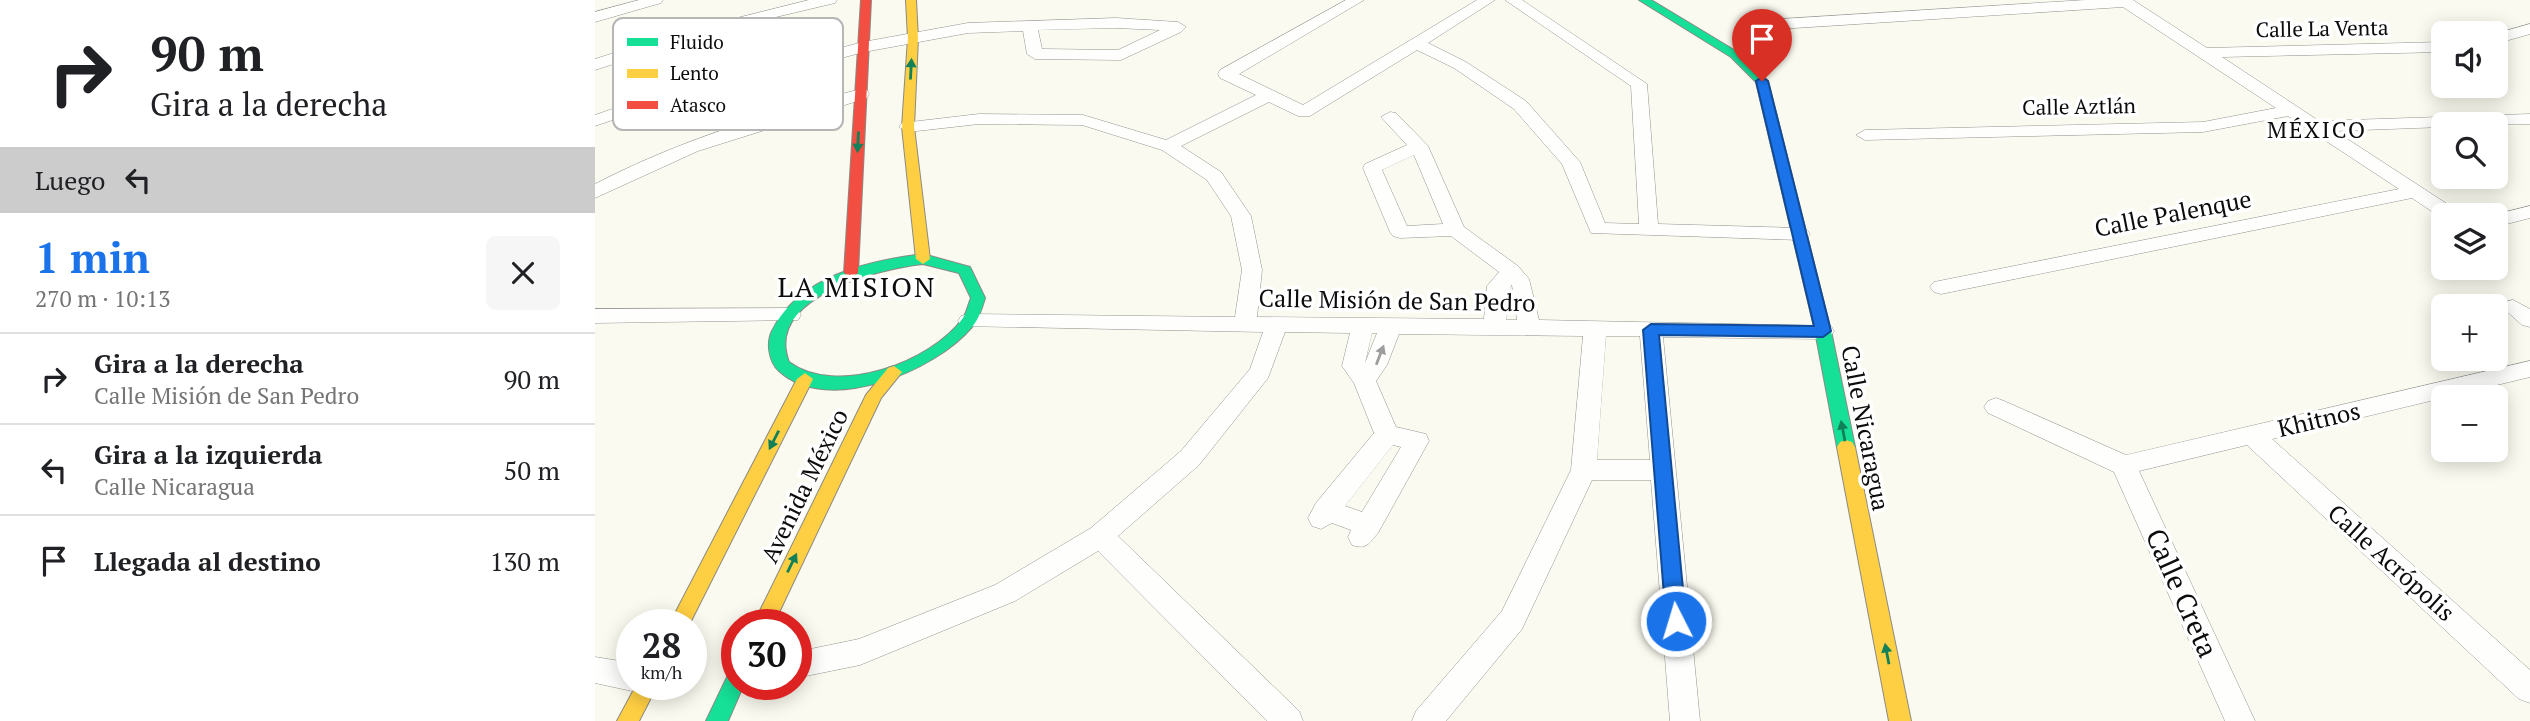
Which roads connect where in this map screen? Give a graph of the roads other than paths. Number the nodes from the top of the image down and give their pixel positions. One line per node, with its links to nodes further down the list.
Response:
1 (656, 0): 12 (street)
2 (751, 0): 13 (street)
3 (830, 0): 13 (street)
4 (866, 0): 20 (street)
5 (911, 0): 18 (street)
6 (1488, 0): 19 (street)
7 (1512, 0): 47 (street)
8 (1632, 0): 45 (street, Calle Nicaragua)
9 (1644, 0): 45 (street, Calle Nicaragua)
10 (1350, 1): 27 (street)
11 (2124, 1): 15 (street); 23 (street)
12 (595, 17)
13 (747, 18)
14 (1029, 24): 14 (street); 18 (street)
15 (1764, 25)
16 (2530, 29): 17 (street)
17 (2508, 35)
18 (913, 38): 20 (street); 35 (street, one-way to 18)
19 (1418, 44): 27 (street); 47 (street)
20 (863, 47): 22 (street); 26 (street)
21 (2431, 47): 23 (street, Calle La Venta)
22 (843, 52)
23 (2203, 53): 29 (street)
24 (613, 58): 25 (street)
25 (595, 65)
26 (861, 94): 28 (street); 50 (street, one-way to 50)
27 (1269, 95): 38 (street)
28 (843, 99)
29 (2292, 110): 34 (street); 37 (street, Calle Aztlán)
30 (613, 115): 33 (street)
31 (1390, 117): 39 (street)
32 (2530, 119): 34 (street)
33 (595, 121)
34 (2318, 126): 41 (street)
35 (908, 127): 38 (street); 48 (street)
36 (740, 130): 40 (street)
37 (1865, 135)
38 (1168, 146): 55 (street)
39 (1419, 146): 46 (street); 46 (street)
40 (595, 192)
41 (2416, 192): 42 (street); 51 (street, Calle Palenque)
42 (2433, 203)
43 (2530, 212): 44 (street)
44 (2508, 218)
45 (1783, 228): 47 (street); 63 (street, Calle Nicaragua)
46 (1455, 230): 49 (street)
47 (1649, 232)
48 (923, 259): 50 (street); 54 (street)
49 (1511, 271): 59 (street); 60 (street)
50 (851, 273): 52 (street)
51 (1941, 287)
52 (790, 315): 53 (street); 66 (street)
53 (595, 316)
54 (969, 321): 55 (street, Calle Misión de San Pedro); 64 (street)
55 (1245, 326): 56 (street, Calle Misión de San Pedro)
56 (1276, 326): 57 (street, Calle Misión de San Pedro); 74 (street)
57 (1362, 327): 58 (street, Calle Misión de San Pedro); 67 (street)
58 (1390, 327): 59 (street, Calle Misión de San Pedro); 67 (street, one-way to 58)
59 (1494, 329): 60 (street, Calle Misión de San Pedro)
60 (1529, 329): 61 (street, Calle Misión de San Pedro)
61 (1595, 329): 62 (street, Calle Misión de San Pedro); 72 (street)
62 (1651, 330): 63 (street, Calle Misión de San Pedro); 73 (street)
63 (1809, 331): 88 (street, Calle Nicaragua, one-way to 63)
64 (894, 372): 66 (street); 76 (street, Avenida México, one-way to 64)
65 (2524, 377): 70 (street, Khitnos)
66 (805, 379): 75 (street, Avenida México, one-way to 75)
67 (1364, 380): 69 (street)
68 (1996, 407): 71 (street)
69 (1387, 434): 69 (street)
70 (2253, 436): 71 (street, Khitnos); 80 (street, Calle Acrópolis)
71 (2124, 465): 89 (street, Calle Creta)
72 (1584, 470): 73 (street); 86 (street)
73 (1663, 470): 87 (street)
74 (1100, 536): 77 (street); 85 (street)
75 (687, 609)
76 (770, 609)
77 (812, 661)
78 (595, 670): 79 (street)
79 (616, 674)
80 (2530, 690)
81 (639, 700): 83 (street)
82 (727, 700): 84 (street)
83 (628, 721)
84 (717, 721)
85 (1288, 721)
86 (1427, 721)
87 (1685, 721)
88 (1900, 721)
89 (2240, 721)

